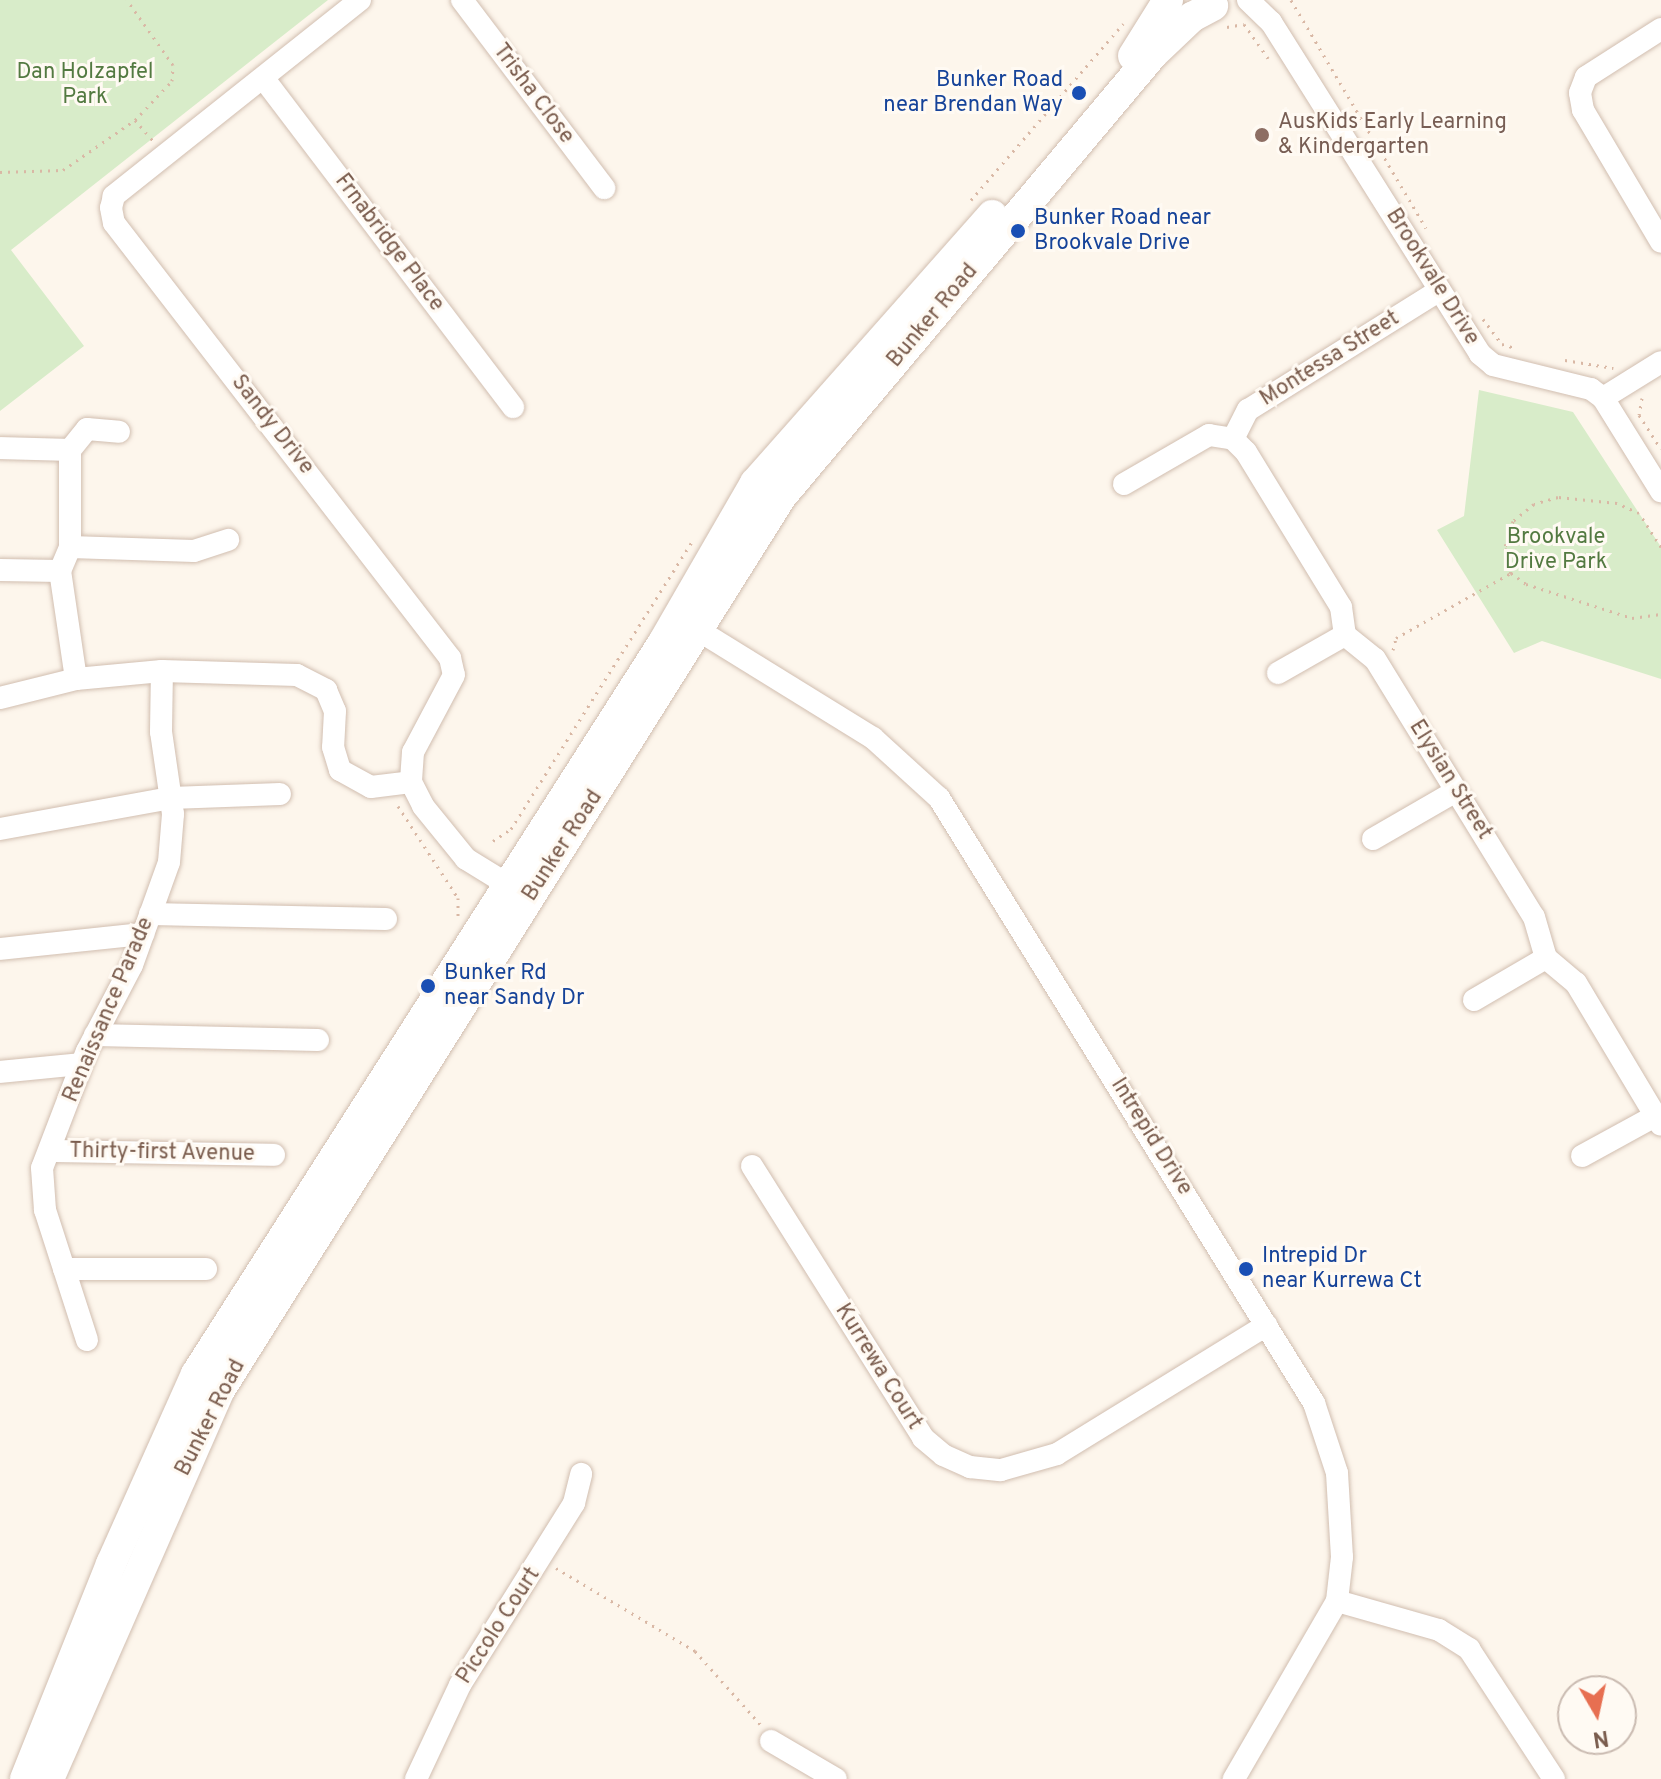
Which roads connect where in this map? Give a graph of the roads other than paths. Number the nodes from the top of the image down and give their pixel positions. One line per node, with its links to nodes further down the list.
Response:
1 (360, 0): 7 (street, Sandy Drive)
2 (462, 0): 8 (street, Trisha Close)
3 (1168, 0): 24 (main road, Bunker Road)
4 (1248, 0): 10 (street, Brookvale Drive)
5 (1213, 8): 24 (main road, Bunker Road)
6 (1661, 29): 9 (street)
7 (264, 79): 13 (street, Frnabridge Place); 30 (street, Sandy Drive)
8 (604, 188)
9 (1661, 242)
10 (1440, 290): 12 (street, Brookvale Drive); 15 (street, Montessa Street)
11 (1661, 362): 12 (street)
12 (1603, 398): 19 (street)
13 (513, 407)
14 (119, 432): 17 (street)
15 (1233, 439): 18 (street); 25 (street)
16 (0, 448): 17 (street)
17 (70, 450): 21 (street)
18 (1124, 484)
19 (1661, 491)
20 (228, 540): 21 (street)
21 (70, 547): 23 (street)
22 (0, 570): 23 (street)
23 (60, 571): 28 (street)
24 (687, 623): 36 (main road, Bunker Road); 53 (street, Intrepid Drive)
25 (1345, 635): 27 (street); 31 (street, Elysian Street)
26 (162, 671): 28 (street); 30 (street); 33 (street, Renaissance Parade)
27 (1278, 673)
28 (76, 679): 29 (street)
29 (0, 698)
30 (411, 782): 36 (street)
31 (1456, 791): 35 (street); 40 (street, Elysian Street)
32 (280, 794): 33 (street)
33 (171, 798): 34 (street); 38 (street, Renaissance Parade)
34 (0, 829)
35 (1373, 839)
36 (518, 891): 55 (main road, Bunker Road)
37 (386, 919): 38 (street)
38 (147, 924): 39 (street); 42 (street, Renaissance Parade)
39 (0, 949)
40 (1546, 958): 41 (street); 46 (street)
41 (1474, 1000)
42 (95, 1035): 43 (street); 44 (street, Renaissance Parade)
43 (318, 1040)
44 (82, 1064): 45 (street); 47 (street, Renaissance Parade)
45 (0, 1072)
46 (1658, 1120): 49 (street)
47 (51, 1151): 48 (street, Thirty-first Avenue); 51 (street, Renaissance Parade)
48 (274, 1155)
49 (1582, 1156)
50 (752, 1166): 53 (street, Kurrewa Court)
51 (64, 1269): 52 (street); 54 (street, Renaissance Parade)
52 (206, 1269)
53 (1267, 1325): 57 (street, Intrepid Drive)
54 (87, 1340)
55 (208, 1382): 59 (main road, Bunker Road); 60 (main road, Bunker Road)
56 (581, 1474): 61 (street, Piccolo Court)
57 (1337, 1601): 63 (street, Intrepid Drive); 64 (street)
58 (771, 1741): 62 (street)
59 (25, 1779)
60 (49, 1779)
61 (416, 1779)
62 (836, 1779)
63 (1234, 1779)
64 (1554, 1779)

